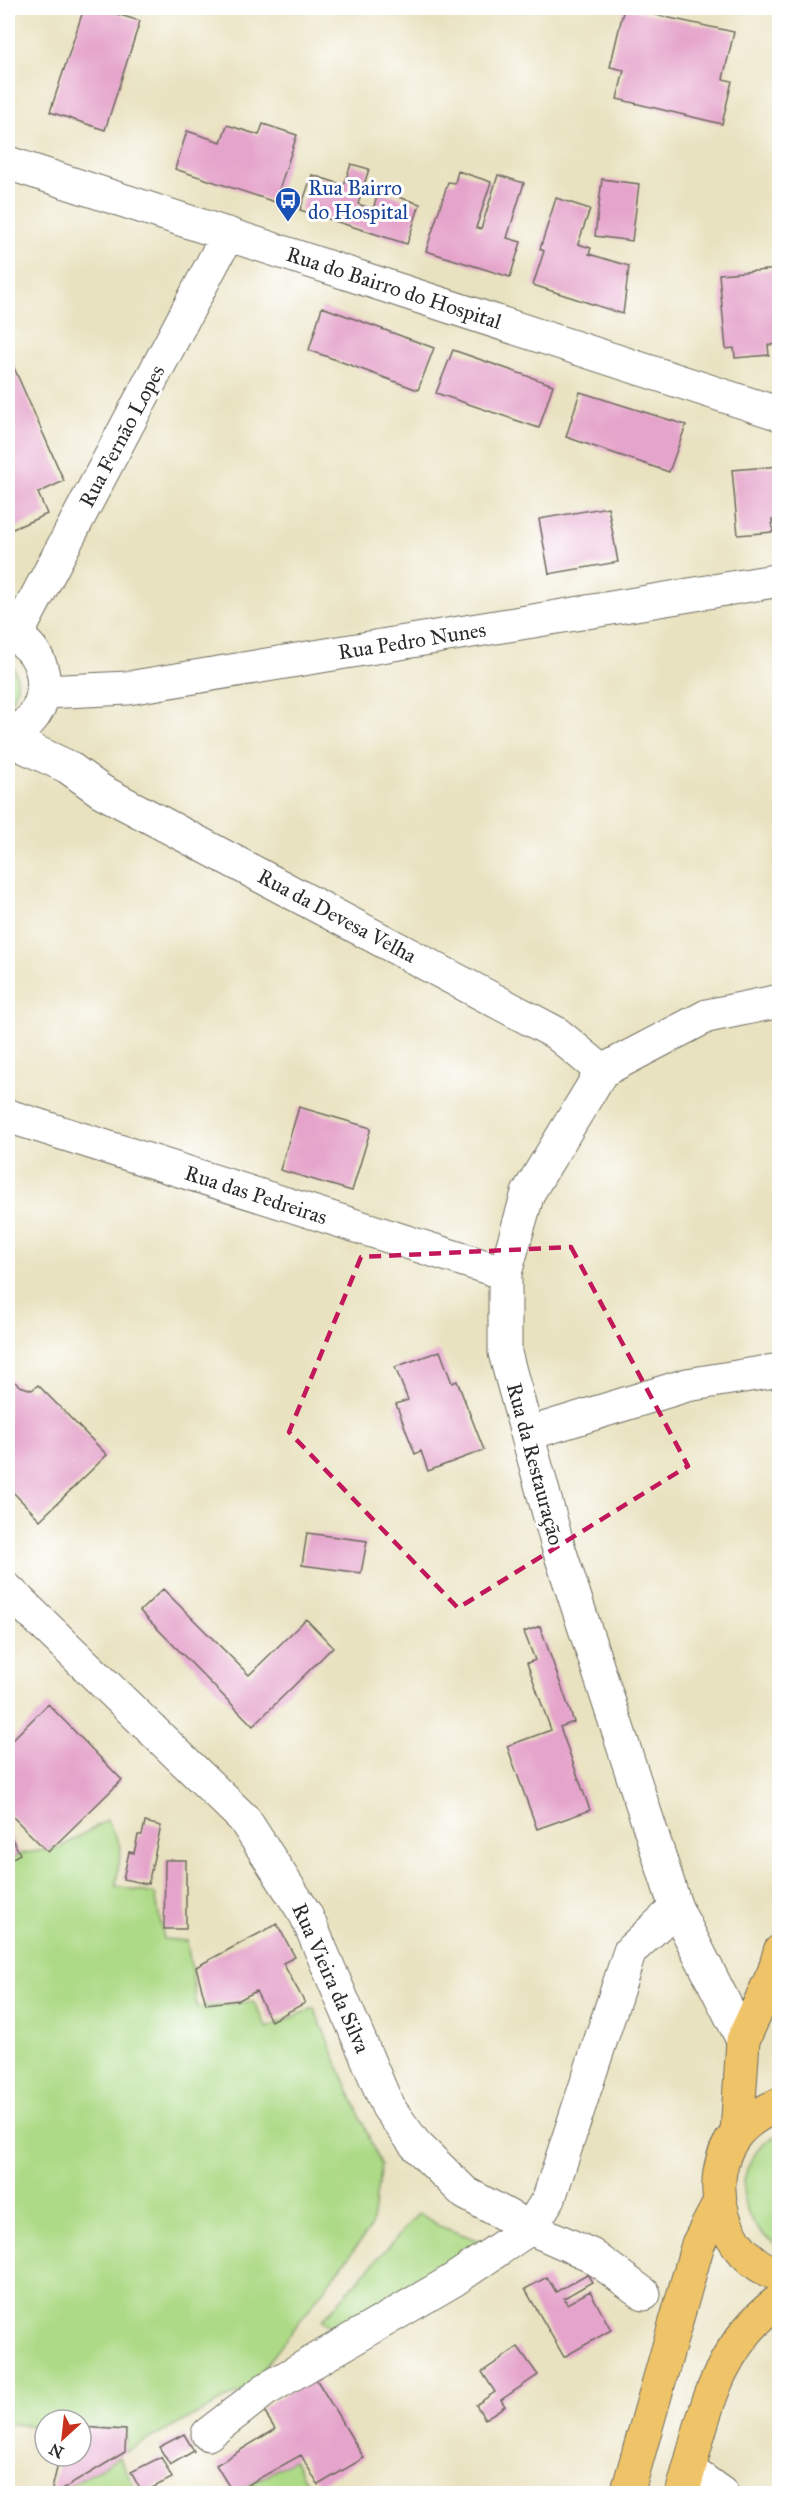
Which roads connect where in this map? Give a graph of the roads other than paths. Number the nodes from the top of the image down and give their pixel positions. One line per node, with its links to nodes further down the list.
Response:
1 (8, 163): 2 (street, Rua do Bairro do Hospital)
2 (228, 234): 3 (street, Rua do Bairro do Hospital); 5 (street, Rua Fernão Lopes)
3 (780, 414)
4 (780, 580): 6 (street, Rua Pedro Nunes)
5 (12, 635): 6 (street, Rua da Devesa Velha)
6 (42, 700): 7 (street); 9 (street, Rua da Devesa Velha)
7 (8, 734)
8 (8, 739): 9 (street, Rua da Devesa Velha)
9 (68, 767): 11 (street, Rua da Devesa Velha)
10 (780, 1001): 11 (street)
11 (602, 1071): 13 (street, Rua da Restauração)
12 (8, 1116): 13 (street, Rua das Pedreiras)
13 (505, 1273): 15 (street, Rua da Restauração)
14 (780, 1370): 15 (street)
15 (527, 1434): 17 (street, Rua da Restauração)
16 (8, 1590): 23 (street, Rua Vieira da Silva)
17 (676, 1908): 19 (street, Rua da Restauração); 23 (street)
18 (780, 1951): 19 (main road)
19 (743, 2040): 21 (main road)
20 (780, 2104): 21 (main road)
21 (737, 2133): 22 (main road)
22 (719, 2204): 24 (main road); 29 (main road)
23 (530, 2228): 25 (street, Rua Vieira da Silva); 27 (street)
24 (780, 2275)
25 (644, 2294)
26 (780, 2300): 28 (main road)
27 (208, 2434)
28 (686, 2482): 30 (street)
29 (627, 2493)
30 (722, 2493)

